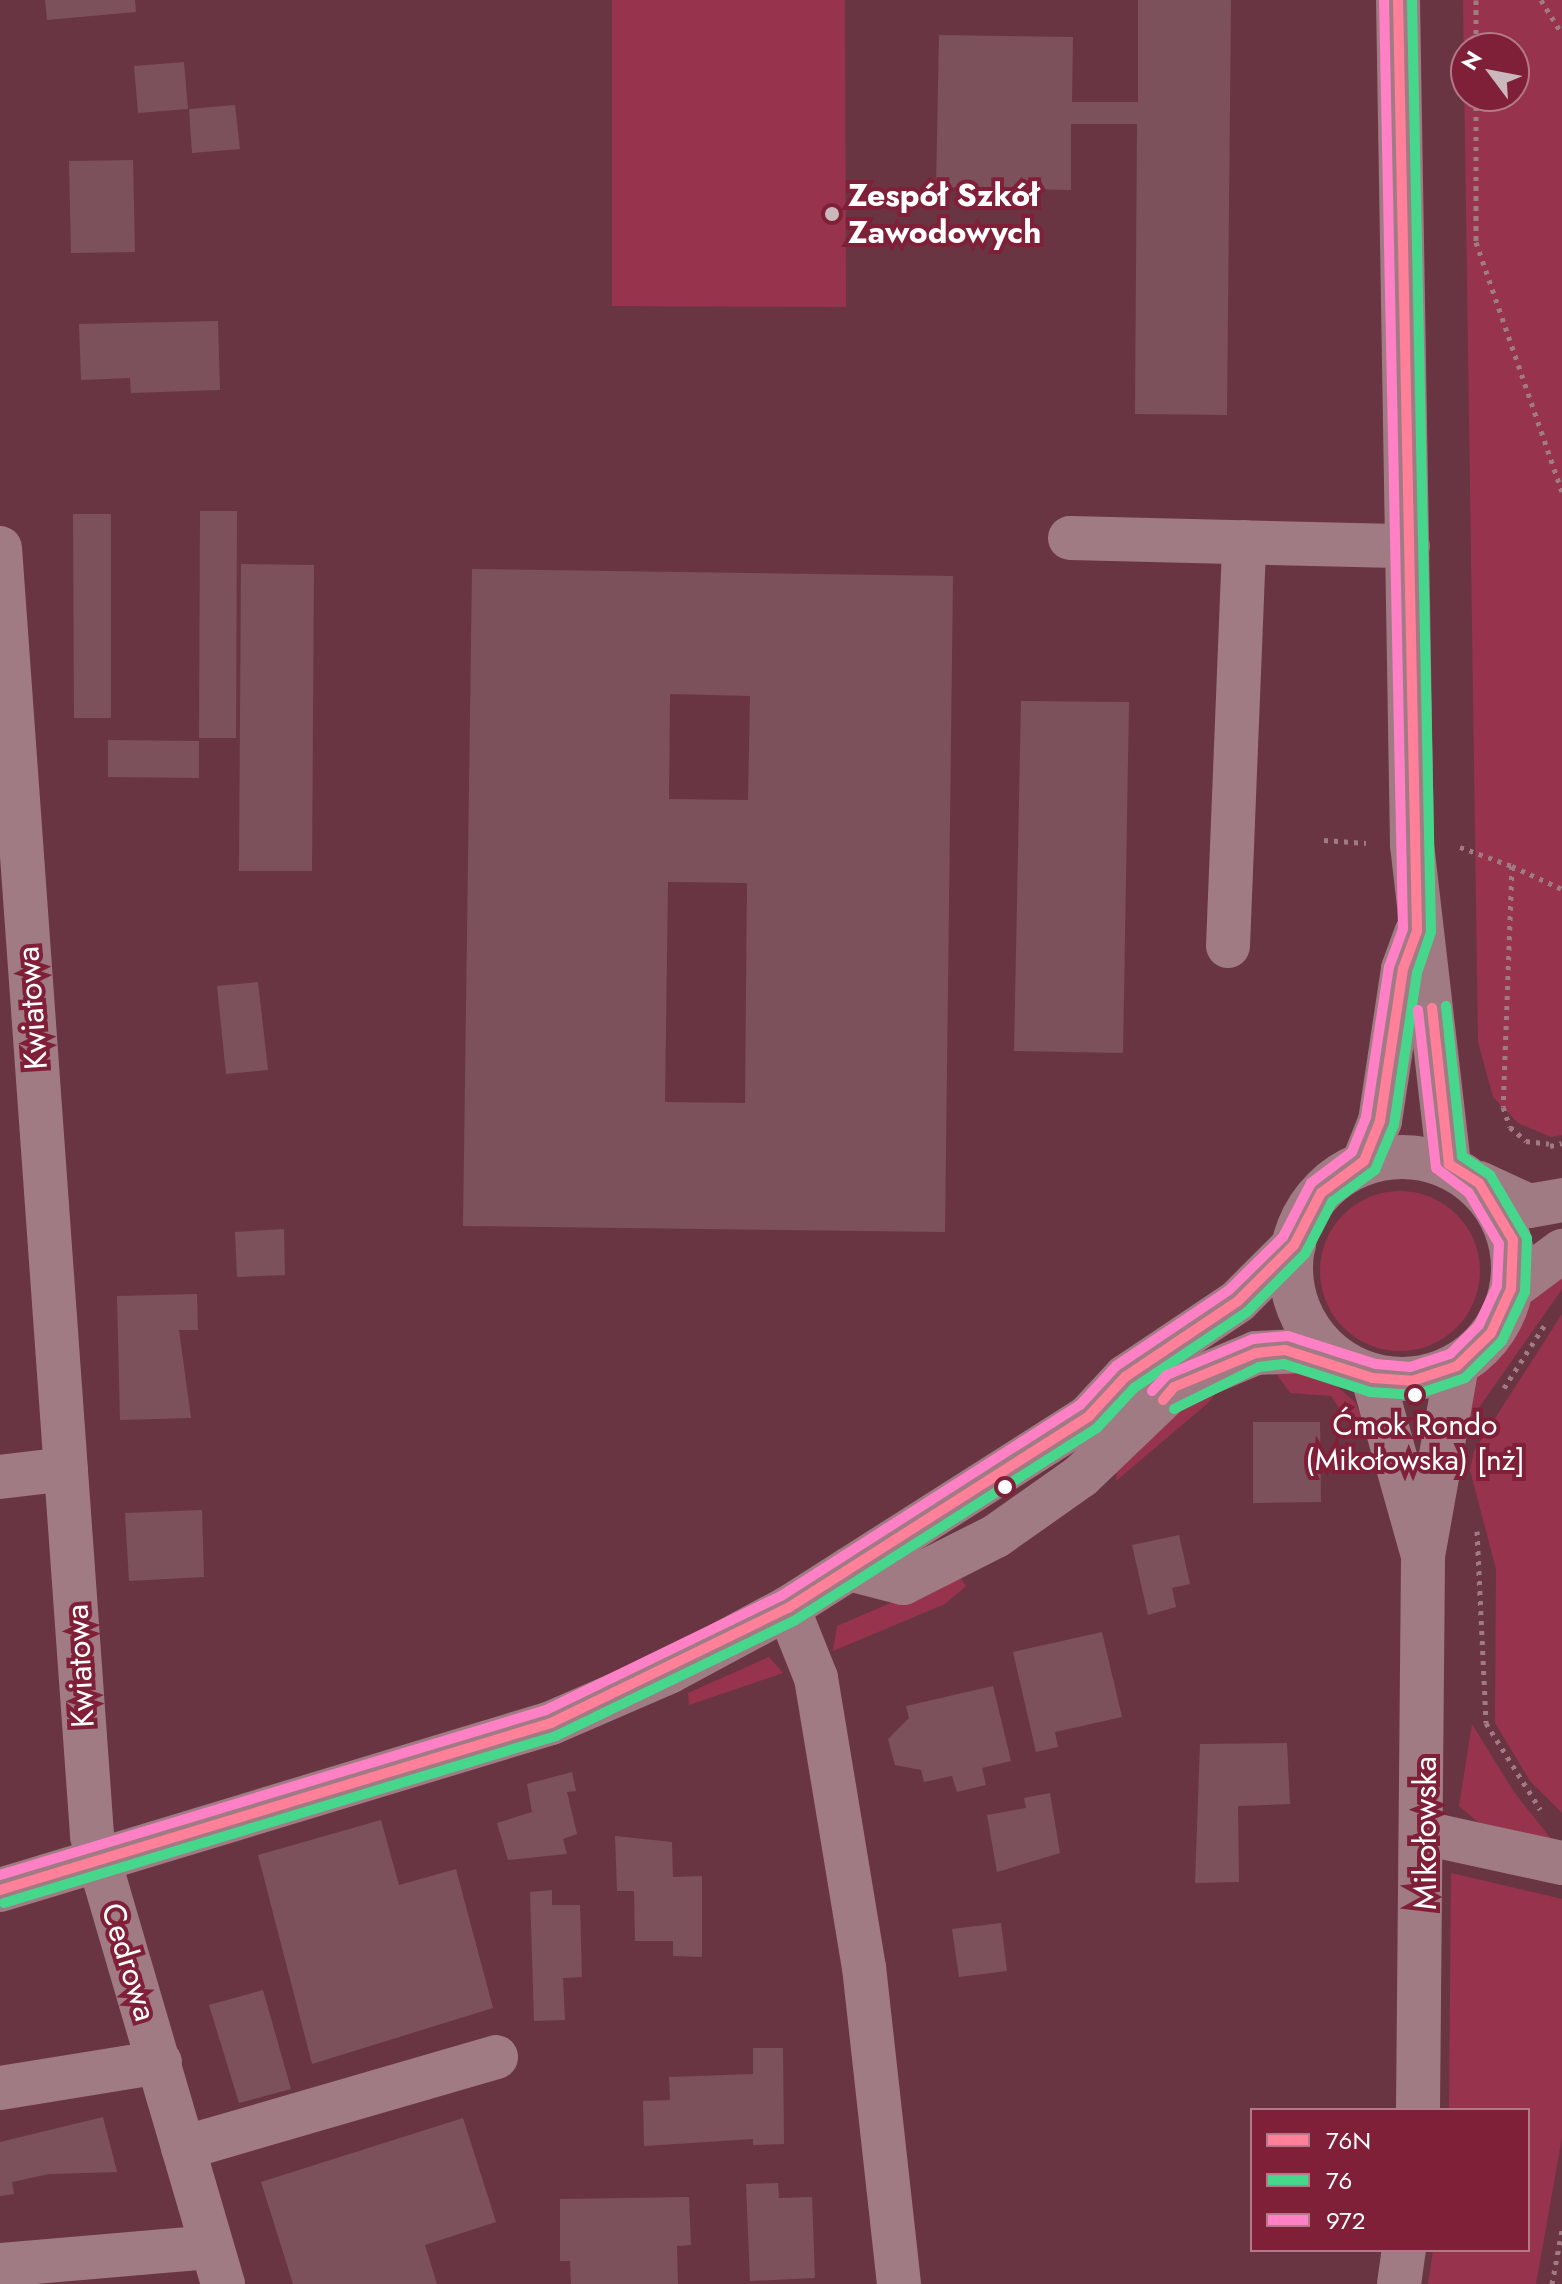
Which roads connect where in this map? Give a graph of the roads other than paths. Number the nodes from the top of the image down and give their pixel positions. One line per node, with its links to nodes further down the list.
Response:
1 (1398, 0): 4 (street)
2 (1070, 538): 3 (street)
3 (1244, 542): 4 (street); 7 (street)
4 (1408, 546): 6 (street)
5 (0, 548): 18 (street, Kwiatowa)
6 (1417, 931): 8 (street); 9 (street)
7 (1228, 946)
8 (1364, 1161): 9 (street); 11 (street)
9 (1464, 1174): 10 (street); 13 (street)
10 (1562, 1200)
11 (1294, 1245): 15 (street); 17 (street)
12 (1562, 1251): 13 (street)
13 (1511, 1289): 14 (street)
14 (1457, 1366): 15 (street); 20 (street, Mikołowska)
15 (1353, 1369): 16 (street); 20 (street, Mikołowska)
16 (1174, 1387): 17 (street); 21 (street)
17 (1089, 1416): 21 (street)
18 (66, 1469): 19 (street); 24 (street, Kwiatowa)
19 (0, 1477)
20 (1423, 1556): 23 (street, Mikołowska)
21 (849, 1569): 22 (street)
22 (788, 1608): 24 (street); 35 (street)
23 (1424, 1833): 25 (street); 30 (street, Mikołowska)
24 (97, 1861): 26 (street); 28 (street, Cedrowa)
25 (1562, 1863)
26 (0, 1890)
27 (496, 2057): 31 (street)
28 (160, 2062): 29 (street, Cedrowa); 31 (street, Cedrowa)
29 (0, 2088)
30 (1418, 2108)
31 (183, 2148): 34 (street, Cedrowa)
32 (1404, 2252): 36 (street)
33 (0, 2265): 34 (street, Cedrowa)
34 (216, 2265)
35 (899, 2284)
36 (1399, 2284)

